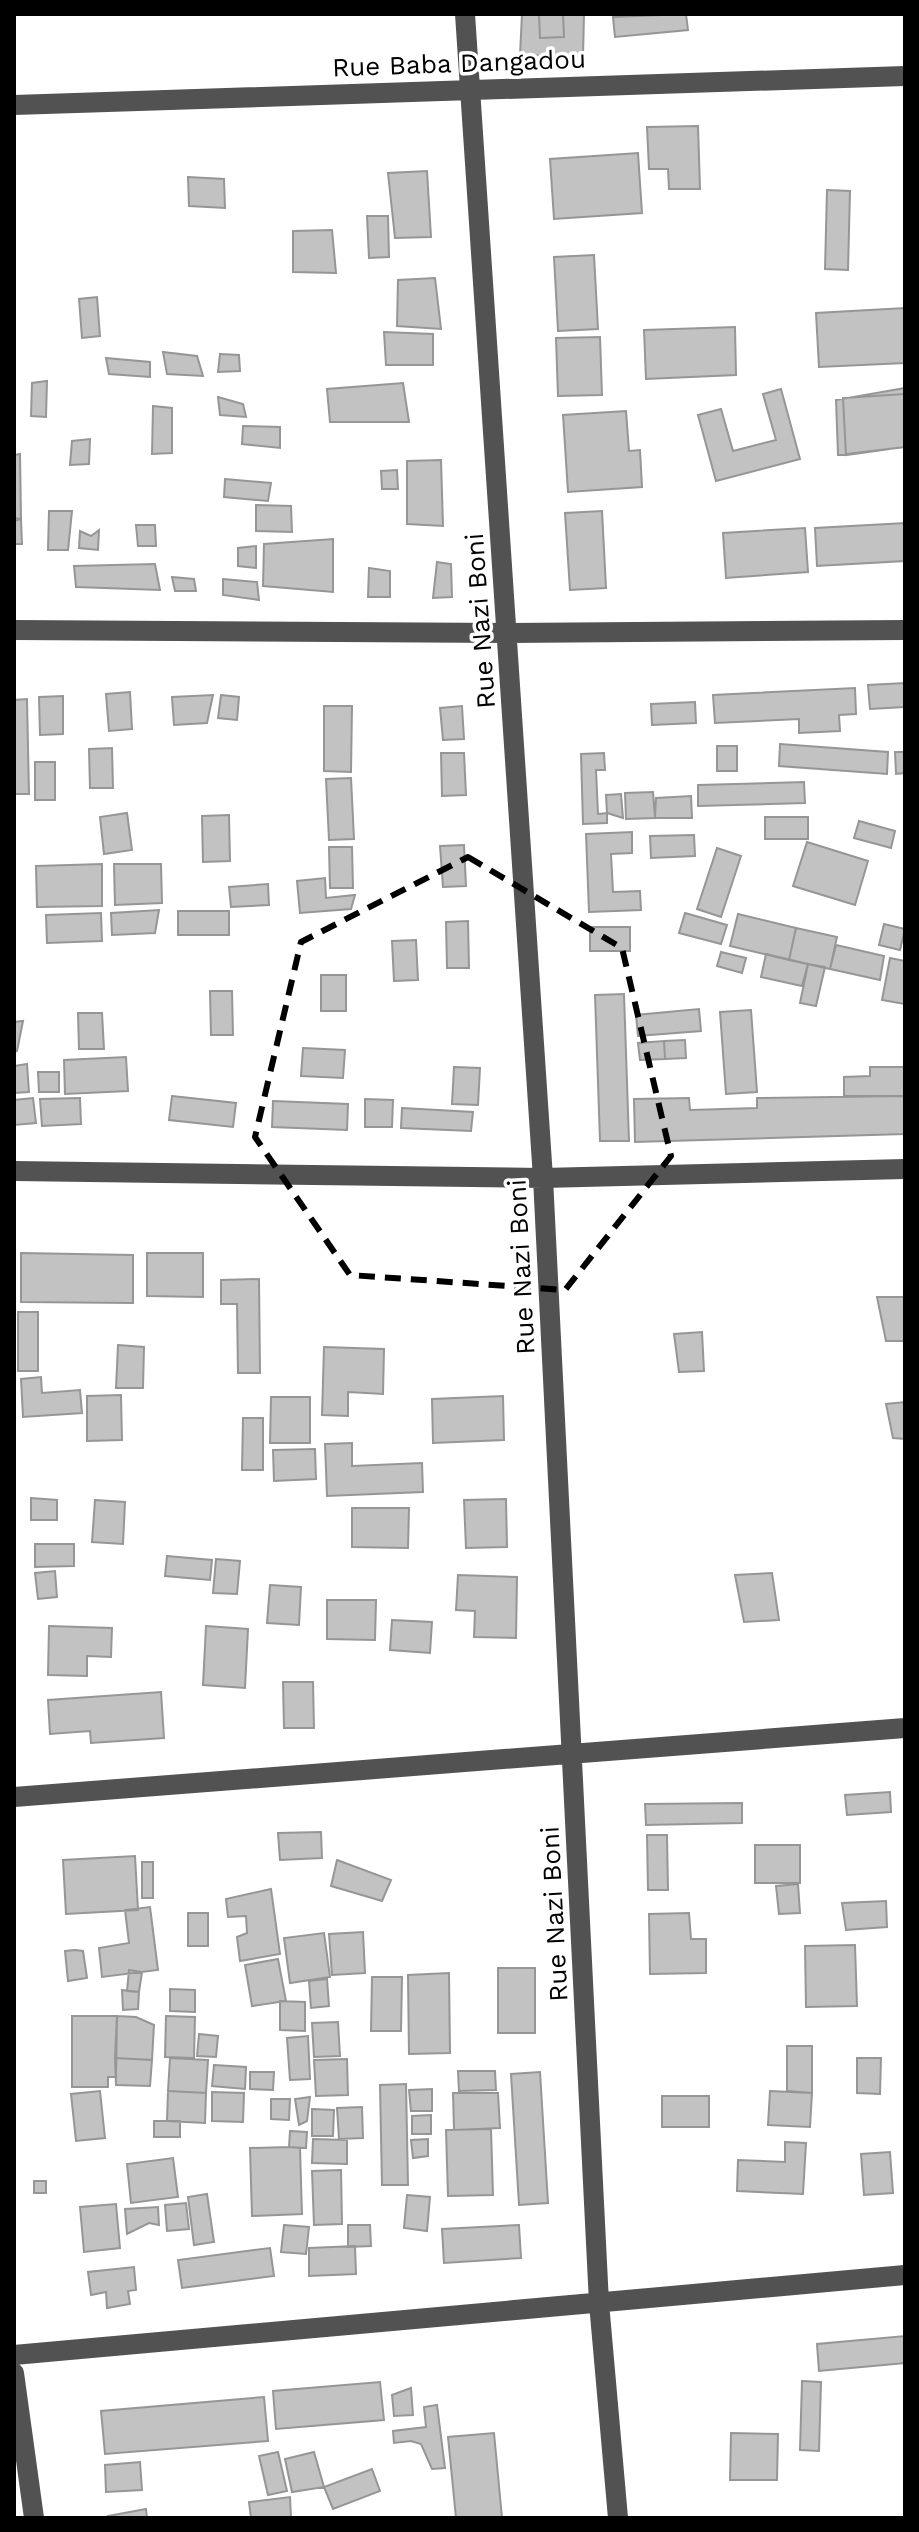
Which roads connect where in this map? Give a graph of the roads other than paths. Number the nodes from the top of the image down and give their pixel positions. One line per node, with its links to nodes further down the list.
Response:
1 (465, 14): 3 (street, Rue Nazi Boni)
2 (905, 76): 3 (street, Rue Baba Dangadou)
3 (470, 88): 4 (street, Rue Baba Dangadou); 7 (street, Rue Nazi Boni)
4 (14, 105)
5 (14, 630): 7 (street)
6 (905, 630): 7 (street)
7 (507, 633): 10 (street, Rue Nazi Boni)
8 (905, 1169): 10 (street)
9 (14, 1171): 10 (street)
10 (543, 1178): 12 (street, Rue Nazi Boni)
11 (905, 1728): 12 (street)
12 (572, 1753): 13 (street); 15 (street, Rue Nazi Boni)
13 (14, 1797)
14 (905, 2275): 15 (street)
15 (599, 2303): 16 (street); 19 (street, Rue Nazi Boni)
16 (14, 2355)
17 (14, 2373): 18 (street)
18 (34, 2518)
19 (618, 2518)

